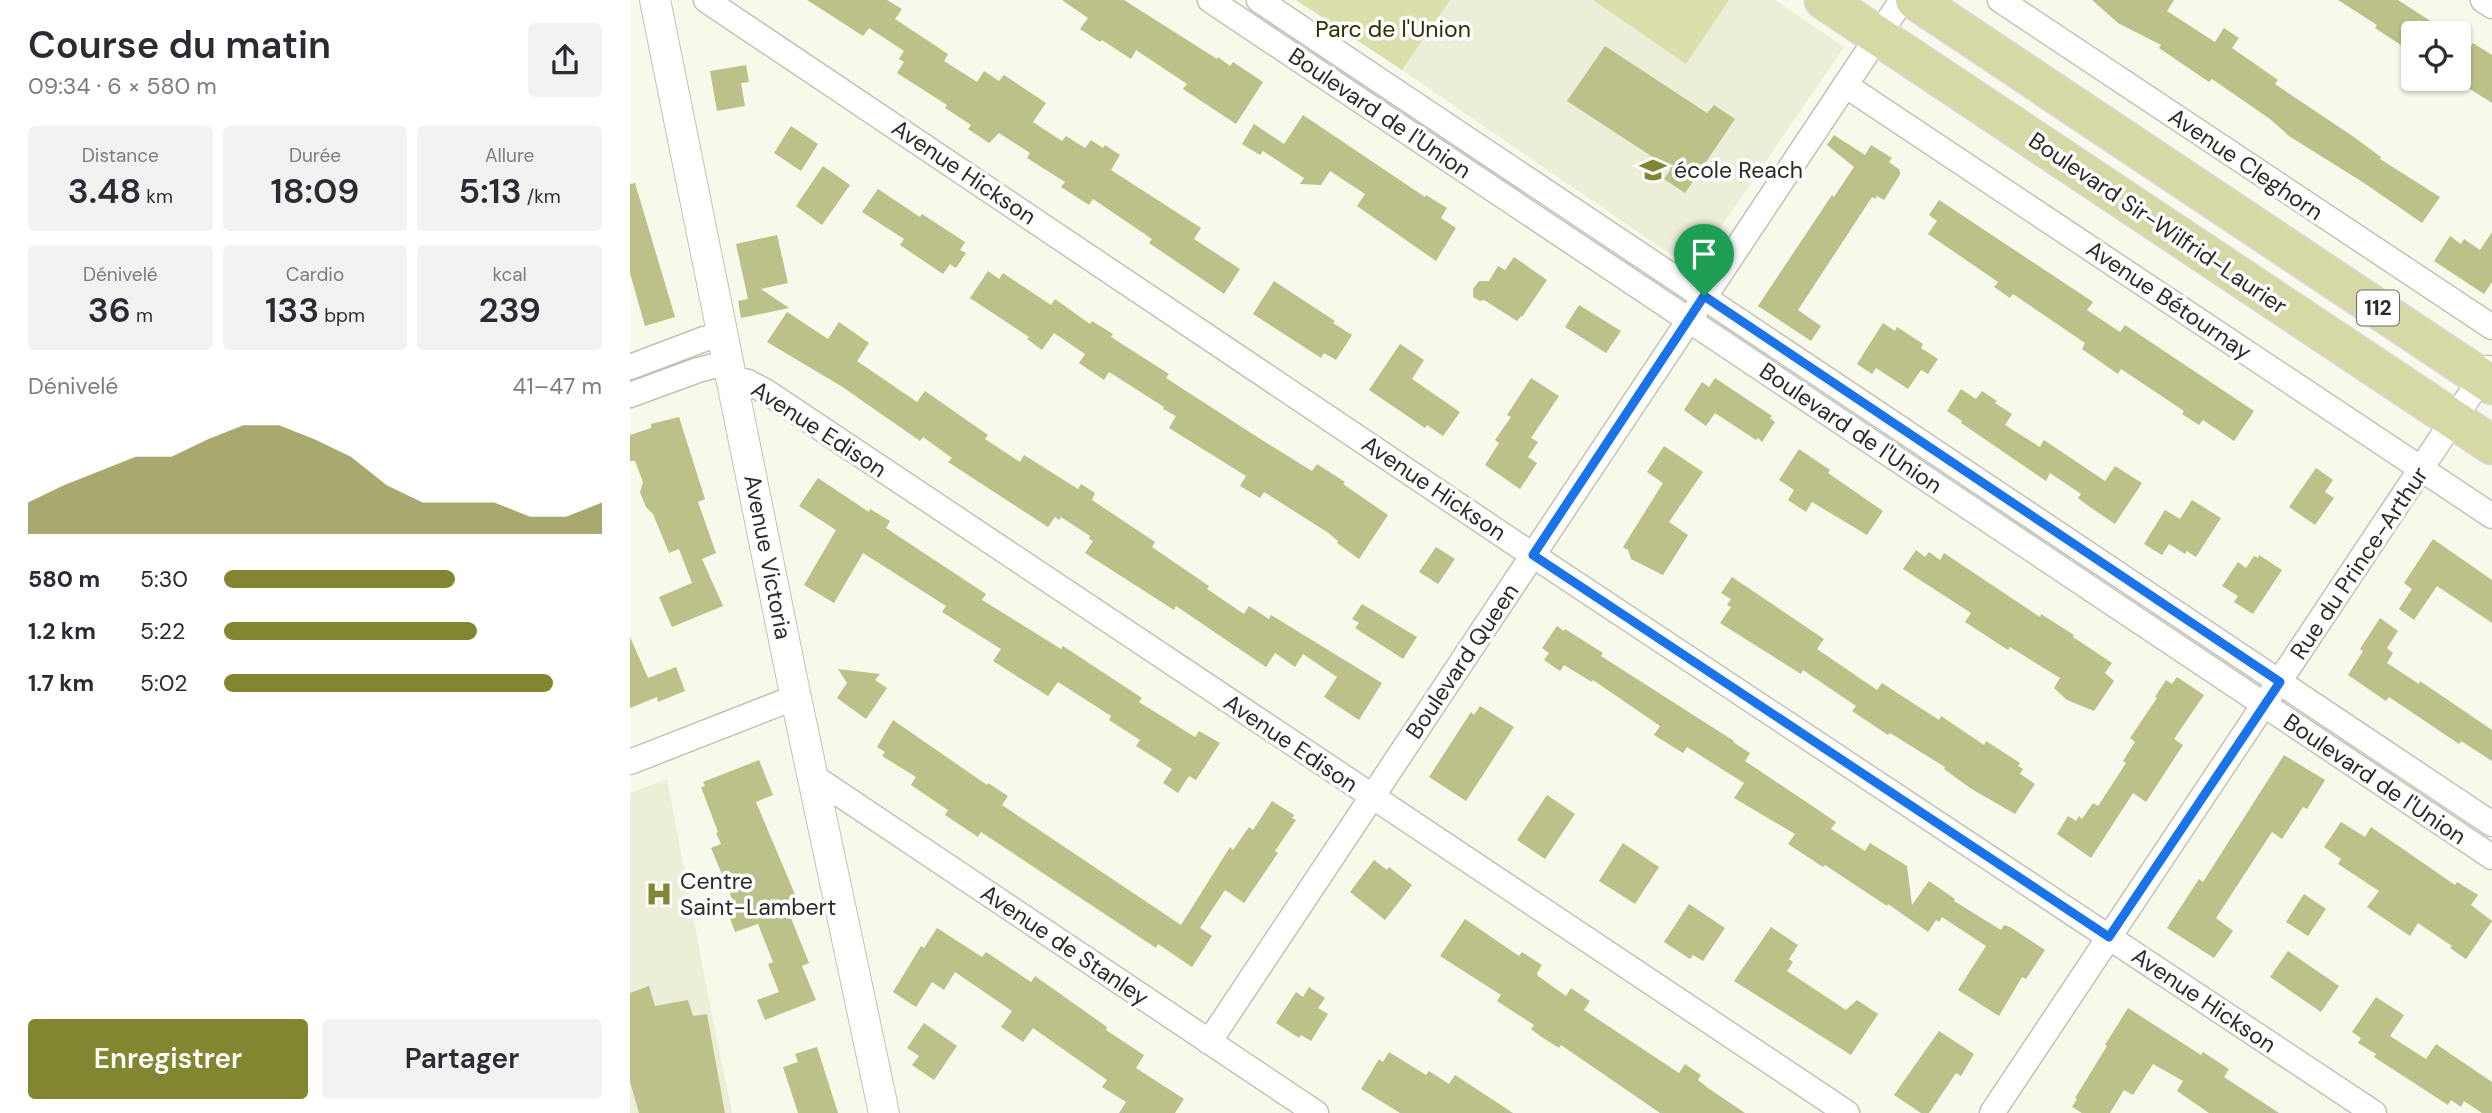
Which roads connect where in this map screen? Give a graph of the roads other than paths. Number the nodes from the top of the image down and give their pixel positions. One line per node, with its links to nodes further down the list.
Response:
1 (655, 0): 16 (street, Avenue Victoria)
2 (706, 0): 24 (street, Avenue Hickson)
3 (1210, 0): 14 (street, Boulevard de l'Union)
4 (1259, 0): 13 (street, Boulevard de l'Union)
5 (1825, 0): 11 (main road, Boulevard Sir-Wilfrid-Laurier / 112)
6 (1902, 0): 11 (street, Boulevard Queen)
7 (1915, 0): 18 (main road, 112)
8 (2000, 0): 15 (street, Avenue Cleghorn)
9 (2483, 0): 10 (street)
10 (2492, 6)
11 (1878, 36): 12 (street, Boulevard Queen); 20 (main road, Boulevard Sir-Wilfrid-Laurier / 112)
12 (1845, 85): 13 (street, Boulevard Queen); 22 (street, Avenue Bétournay)
13 (1704, 296): 14 (street, Boulevard Queen); 25 (street, Boulevard de l'Union)
14 (1689, 319): 24 (street, Boulevard Queen); 27 (street, Boulevard de l'Union)
15 (2492, 327)
16 (728, 359): 17 (street); 19 (street); 26 (street, Avenue Victoria); 30 (street, Avenue Edison)
17 (630, 367)
18 (2488, 375): 20 (street, Rue du Prince-Arthur)
19 (630, 396)
20 (2454, 420): 21 (main road, Boulevard Sir-Wilfrid-Laurier / 112); 22 (street, Rue du Prince-Arthur)
21 (2492, 446)
22 (2422, 469): 23 (street, Avenue Bétournay); 25 (street, Rue du Prince-Arthur)
23 (2492, 516)
24 (1533, 555): 30 (street, Boulevard Queen); 33 (street, Avenue Hickson)
25 (2280, 682): 27 (street, Rue du Prince-Arthur); 31 (street, Boulevard de l'Union)
26 (796, 697): 28 (street); 29 (street, Avenue Victoria)
27 (2264, 706): 32 (street, Boulevard de l'Union); 33 (street, Rue du Prince-Arthur)
28 (630, 762)
29 (814, 777): 34 (street, Avenue de Stanley); 35 (street, Avenue Victoria)
30 (1372, 797): 34 (street, Boulevard Queen); 37 (street, Avenue Edison)
31 (2492, 824)
32 (2492, 858)
33 (2109, 937): 38 (street, Rue du Prince-Arthur); 39 (street, Avenue Hickson)
34 (1209, 1042): 36 (street, Avenue de Stanley)
35 (884, 1113)
36 (1316, 1113)
37 (1847, 1113)
38 (1992, 1113)
39 (2374, 1113)

